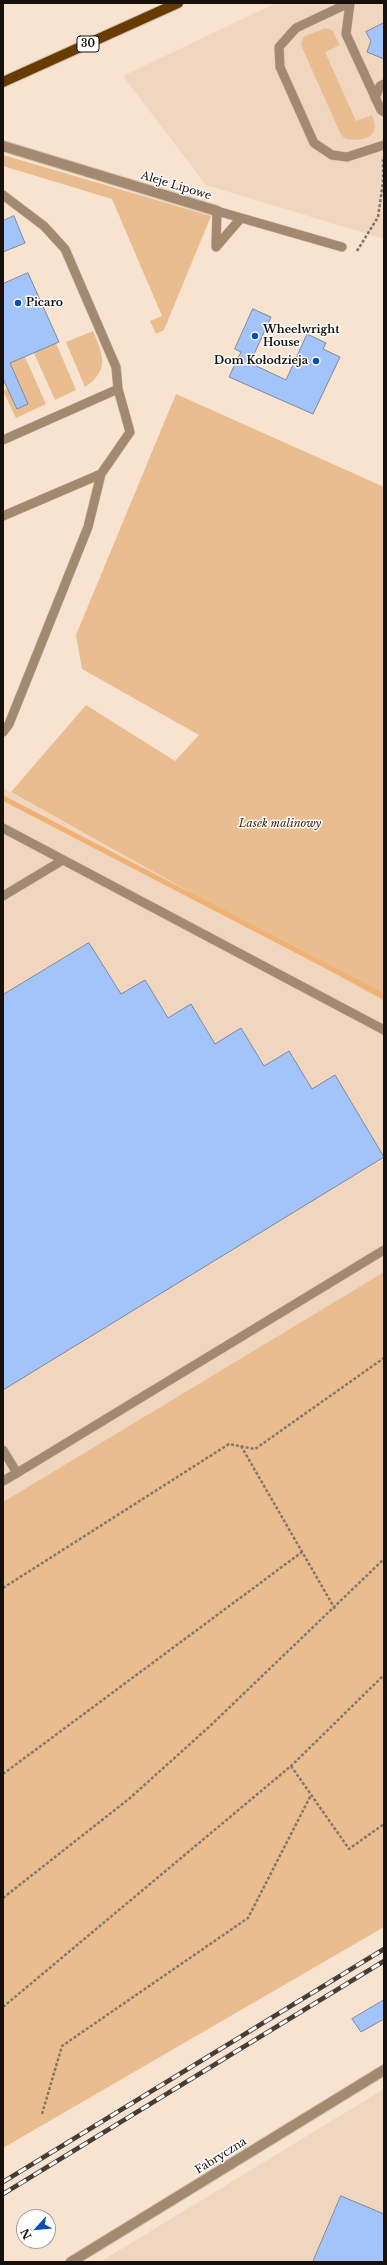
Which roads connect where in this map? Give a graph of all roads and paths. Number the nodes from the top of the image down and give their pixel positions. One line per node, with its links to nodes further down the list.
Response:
1 (178, 3): 3 (main road, 30)
2 (350, 3): 5 (lane); 7 (lane)
3 (3, 82)
4 (384, 84): 5 (lane)
5 (375, 98): 6 (lane)
6 (384, 112)
7 (384, 145): 13 (path)
8 (3, 146): 10 (street, Aleje Lipowe)
9 (3, 195): 14 (lane)
10 (217, 211): 11 (lane, Aleje Lipowe); 11 (lane)
11 (241, 218): 12 (lane, Aleje Lipowe)
12 (342, 248)
13 (357, 251)
14 (118, 389): 15 (lane); 16 (lane)
15 (3, 440)
16 (101, 474): 17 (lane); 18 (lane)
17 (3, 516)
18 (3, 732)
19 (3, 828): 20 (lane)
20 (63, 860): 21 (lane); 22 (lane)
21 (3, 896)
22 (384, 1030)
23 (384, 1250): 27 (lane)
24 (384, 1358): 25 (path)
25 (241, 1446): 29 (path); 31 (path)
26 (3, 1450): 27 (lane)
27 (17, 1473): 28 (lane)
28 (3, 1482)
29 (302, 1552): 32 (path); 35 (path)
30 (384, 1559): 32 (path)
31 (3, 1588)
32 (334, 1609): 38 (path)
33 (384, 1675): 34 (path)
34 (291, 1766): 36 (path); 39 (path)
35 (3, 1774)
36 (311, 1795): 37 (path); 41 (path)
37 (384, 1824)
38 (3, 1898)
39 (3, 2007)
40 (384, 2070): 42 (street, Fabryczna)
41 (42, 2114)
42 (72, 2262)

